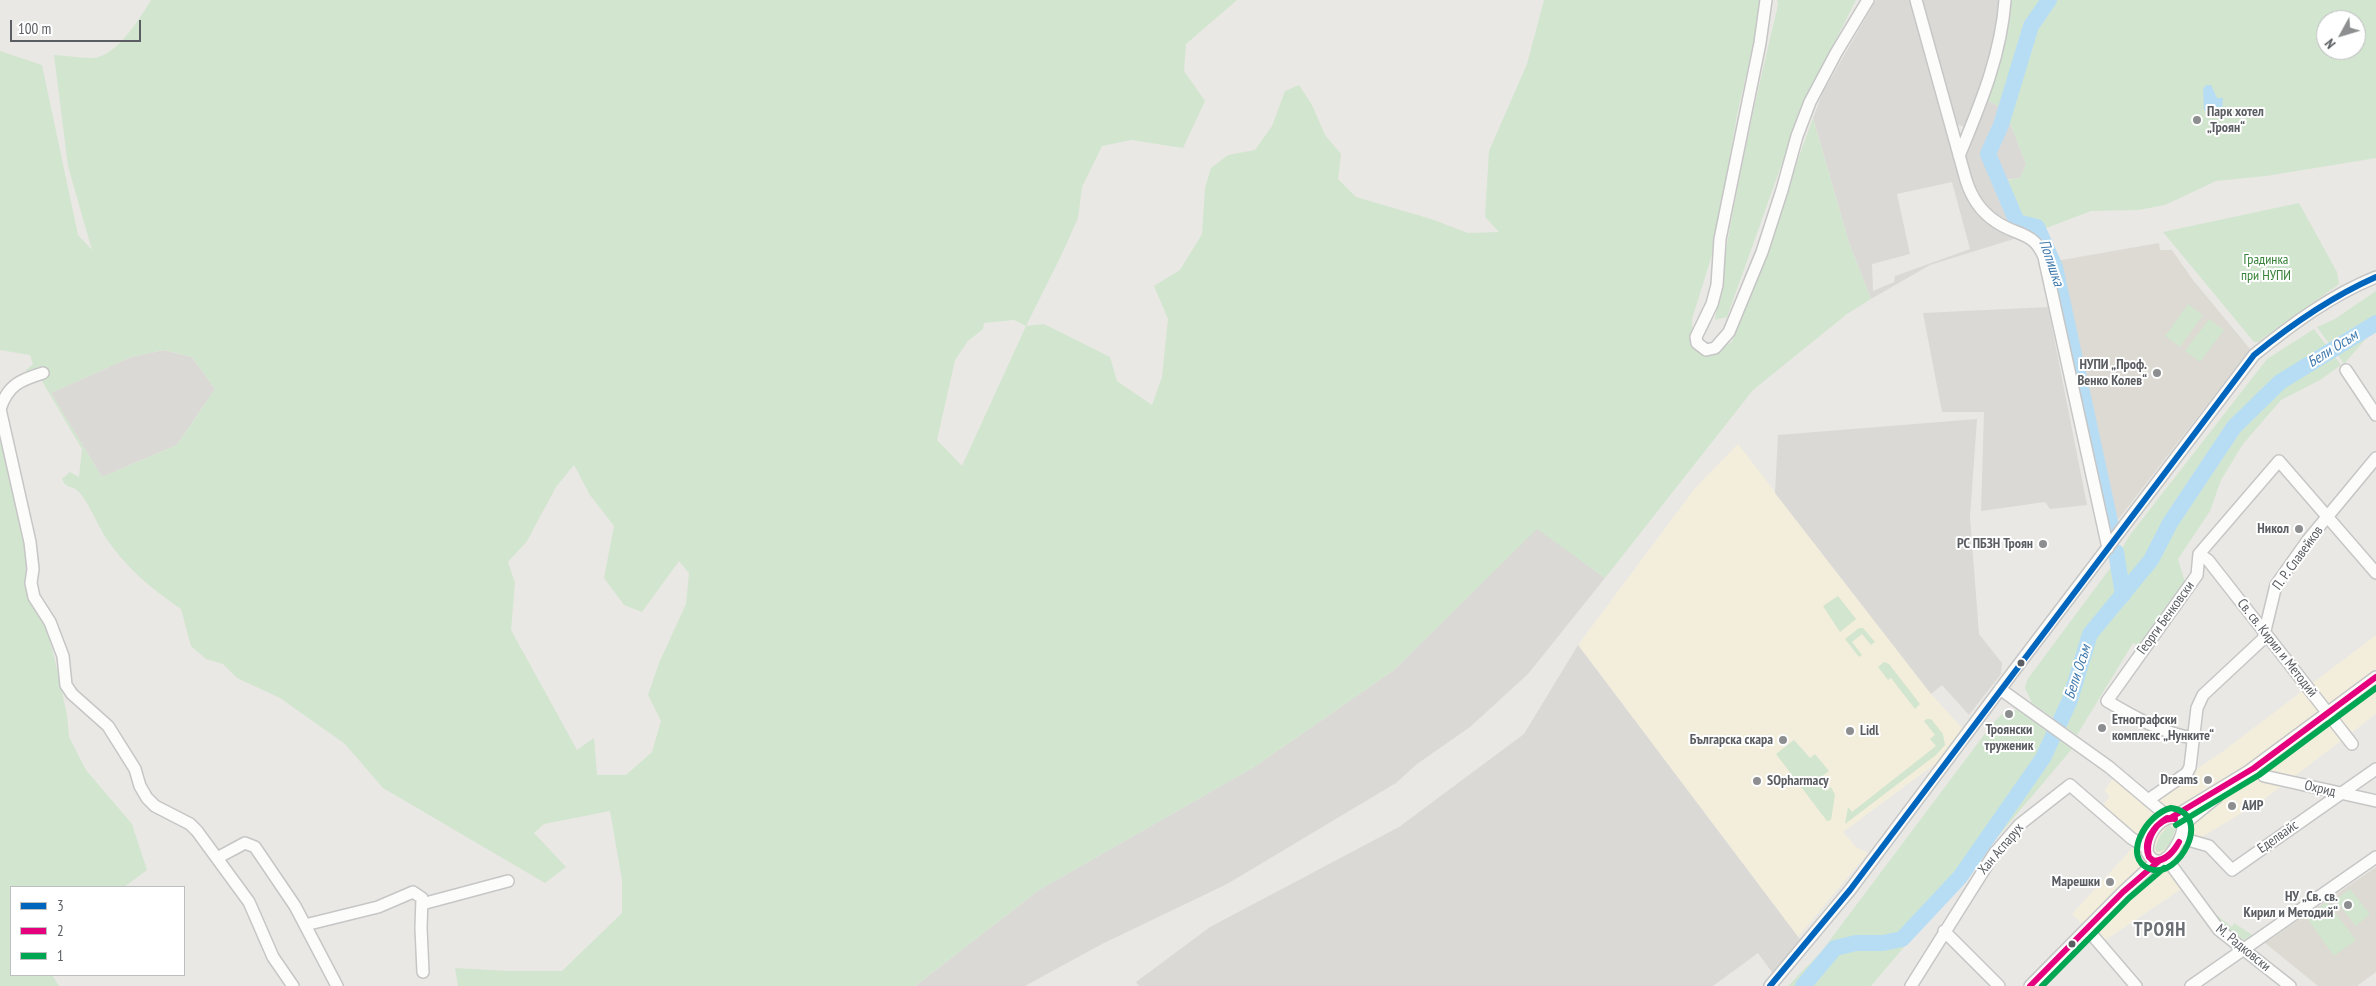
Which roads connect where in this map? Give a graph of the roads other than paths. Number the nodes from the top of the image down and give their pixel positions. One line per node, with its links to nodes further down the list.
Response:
1 (1766, 0): 2 (street)
2 (1868, 0)
3 (1916, 0): 5 (street)
4 (2005, 0): 5 (street)
5 (1959, 156): 12 (street)
6 (2376, 277): 12 (street)
7 (2346, 370): 9 (street)
8 (43, 373): 33 (street)
9 (2376, 415)
10 (2376, 458): 11 (street, П. Р. Славейков)
11 (2328, 518): 13 (street); 14 (street); 15 (street, П. Р. Славейков)
12 (2108, 548): 17 (street)
13 (2199, 554): 15 (street, Св. св. Кирил и Методий); 19 (street, Георги Бенковски)
14 (2376, 573)
15 (2264, 632): 18 (street, Св. св. Кирил и Методий); 19 (street, П. Р. Славейков)
16 (2376, 677): 18 (street)
17 (2000, 689): 24 (street); 45 (street)
18 (2328, 713): 20 (street, Св. св. Кирил и Методий); 21 (street)
19 (2193, 738): 26 (street, П. Р. Славейков)
20 (2352, 744)
21 (2254, 768): 28 (street); 30 (street)
22 (2375, 771): 25 (street, Еделвайс)
23 (2264, 776): 25 (street, Охрид)
24 (2136, 789): 26 (street); 29 (street)
25 (2341, 793): 27 (street, Охрид); 30 (street, Еделвайс)
26 (2148, 800): 28 (street)
27 (2376, 801)
28 (2172, 817): 29 (street); 30 (street)
29 (2155, 828): 31 (street)
30 (2182, 833): 34 (street)
31 (2147, 850): 34 (street, М. Радковски); 36 (street); 40 (street, Хан Аспарух)
32 (2376, 857): 41 (street)
33 (217, 858): 38 (street); 43 (street)
34 (2162, 860): 36 (street); 41 (street, М. Радковски)
35 (508, 881): 37 (street)
36 (2123, 892): 39 (street)
37 (422, 904): 38 (street); 42 (street)
38 (306, 924): 44 (street)
39 (2087, 929): 48 (street); 49 (street)
40 (1944, 931): 46 (street, Хан Аспарух); 47 (street)
41 (2243, 950): 50 (street); 51 (street, М. Радковски)
42 (423, 972)
43 (293, 986)
44 (337, 986)
45 (1770, 986)
46 (1911, 986)
47 (1999, 986)
48 (2030, 986)
49 (2136, 986)
50 (2191, 986)
51 (2290, 986)

